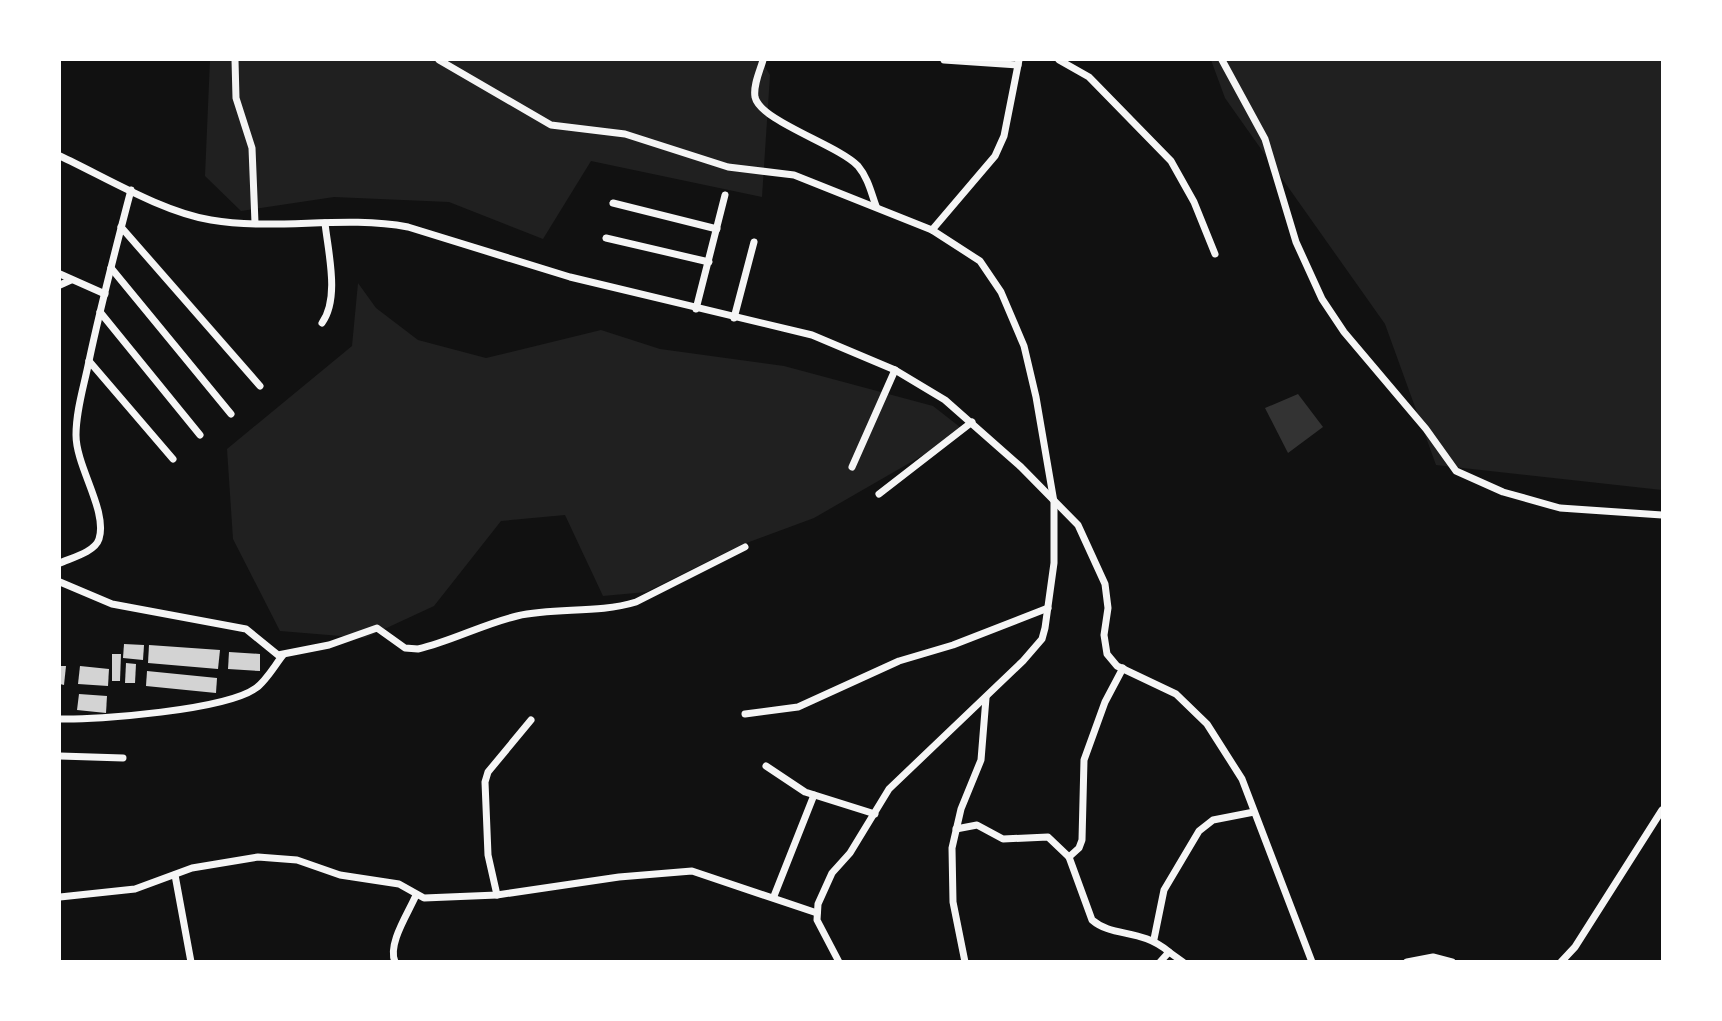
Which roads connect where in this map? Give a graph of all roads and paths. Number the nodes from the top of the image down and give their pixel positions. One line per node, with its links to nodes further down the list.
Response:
1 (235, 60): 13 (street)
2 (439, 60): 12 (street)
3 (764, 60): 12 (street)
4 (944, 60): 7 (street)
5 (1059, 60): 20 (street)
6 (1222, 60): 41 (street)
7 (1019, 62): 17 (street)
8 (60, 156): 9 (street)
9 (131, 190): 13 (street); 15 (street)
10 (725, 195): 16 (street)
11 (613, 203): 16 (street)
12 (876, 206): 17 (street)
13 (255, 223): 14 (street)
14 (325, 223): 27 (street); 30 (street)
15 (121, 227): 22 (street); 33 (street)
16 (718, 229): 21 (street)
17 (932, 230): 40 (street)
18 (606, 238): 21 (street)
19 (754, 242): 29 (street)
20 (1215, 254)
21 (709, 262): 27 (street)
22 (111, 268): 26 (street); 34 (street)
23 (60, 274): 24 (street)
24 (71, 280): 25 (street); 26 (street)
25 (60, 285)
26 (104, 294): 28 (street)
27 (696, 309): 29 (street)
28 (100, 312): 31 (street); 36 (street)
29 (734, 318): 32 (street)
30 (322, 323)
31 (89, 360): 37 (street); 43 (street)
32 (895, 370): 35 (street); 38 (street)
33 (260, 386)
34 (230, 414)
35 (972, 422): 39 (street); 40 (street)
36 (200, 435)
37 (173, 458)
38 (852, 467)
39 (879, 494)
40 (1054, 502): 45 (street); 47 (street)
41 (1662, 515)
42 (745, 547): 46 (street)
43 (60, 563)
44 (60, 582): 46 (street)
45 (1048, 608): 48 (street); 49 (street)
46 (283, 655): 50 (street)
47 (1123, 668): 57 (street); 60 (street)
48 (986, 698): 58 (street); 59 (street)
49 (745, 714)
50 (60, 719)
51 (531, 720): 63 (street)
52 (60, 756): 53 (street)
53 (123, 758)
54 (766, 766): 55 (street)
55 (814, 795): 58 (street); 64 (street)
56 (1662, 810): 78 (street)
57 (1254, 812): 67 (street); 75 (street)
58 (875, 814): 66 (street)
59 (956, 829): 60 (street); 72 (street)
60 (1069, 858): 67 (street)
61 (175, 875): 62 (street); 65 (street); 69 (street)
62 (416, 895): 63 (street); 70 (street)
63 (496, 895): 64 (street)
64 (774, 896): 66 (street)
65 (60, 897)
66 (817, 913): 71 (street)
67 (1154, 939): 68 (street)
68 (1169, 952): 73 (street); 74 (street)
69 (191, 961)
70 (395, 961)
71 (839, 961)
72 (965, 961)
73 (1160, 961)
74 (1183, 961)
75 (1312, 961)
76 (1407, 961): 77 (street)
77 (1452, 961)
78 (1561, 961)

